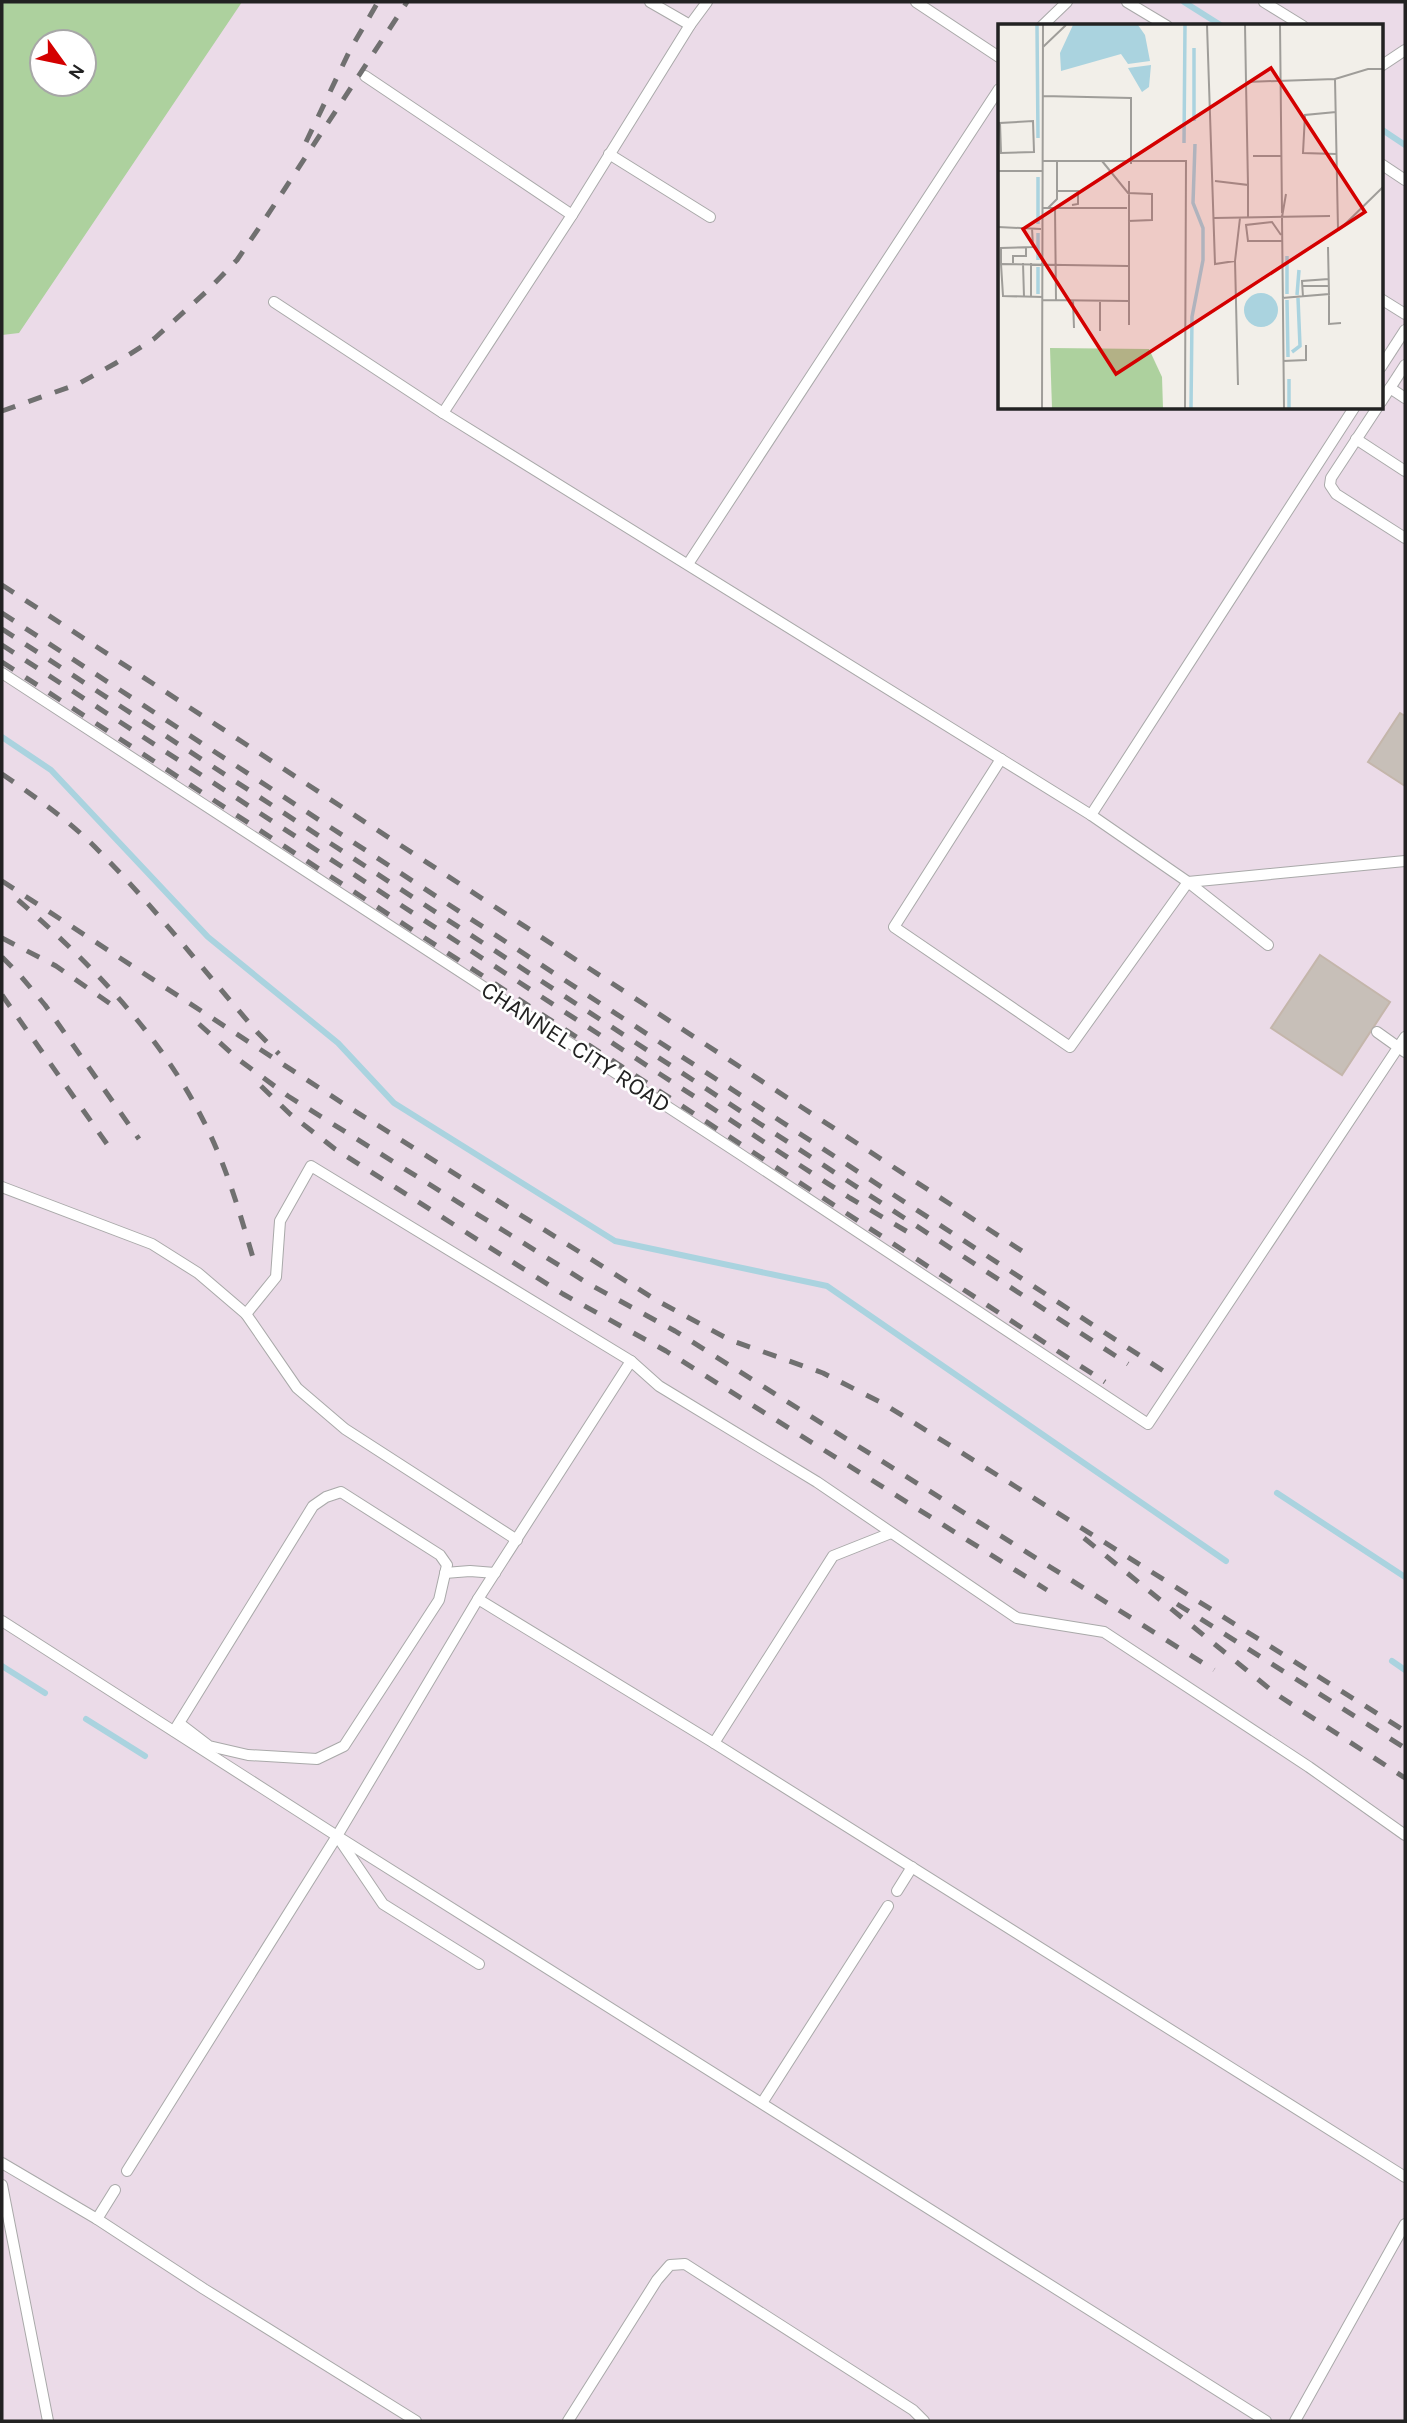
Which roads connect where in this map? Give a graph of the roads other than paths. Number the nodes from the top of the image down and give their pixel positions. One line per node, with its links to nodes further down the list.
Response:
1 (650, 2): 10 (lane)
2 (707, 2): 10 (lane)
3 (916, 2): 12 (lane)
4 (1067, 2): 7 (lane)
5 (1127, 2): 8 (lane)
6 (1264, 2): 9 (lane)
7 (1044, 24)
8 (1164, 24)
9 (1300, 24)
10 (690, 25): 16 (lane)
11 (1405, 50): 13 (lane)
12 (998, 56)
13 (1382, 65)
14 (365, 76): 19 (lane)
15 (998, 91): 36 (lane)
16 (610, 154): 19 (lane); 20 (lane)
17 (1382, 165): 18 (lane)
18 (1405, 180)
19 (572, 215): 32 (lane)
20 (710, 217)
21 (1382, 300): 23 (lane)
22 (274, 302): 32 (lane)
23 (1405, 314)
24 (1405, 330): 25 (lane)
25 (1382, 365)
26 (1405, 365): 27 (lane)
27 (1390, 388): 28 (lane); 29 (lane)
28 (1405, 398)
29 (1382, 400)
30 (1353, 410): 39 (lane)
31 (1376, 410): 33 (lane)
32 (443, 413): 36 (lane)
33 (1356, 439): 34 (lane); 35 (lane)
34 (1405, 471)
35 (1405, 538)
36 (688, 564): 38 (lane)
37 (2, 673): 45 (lane, CHANNEL CITY ROAD)
38 (1001, 759): 39 (lane); 41 (lane)
39 (1091, 815): 41 (lane)
40 (1405, 861): 41 (lane)
41 (1188, 882): 42 (lane)
42 (1268, 945)
43 (1377, 1031): 45 (lane)
44 (1405, 1037): 45 (lane)
45 (1402, 1050)
46 (2, 1187): 47 (lane)
47 (246, 1314): 48 (lane); 50 (lane)
48 (631, 1361): 49 (lane); 50 (lane)
49 (891, 1533): 56 (lane); 57 (lane)
50 (517, 1540): 52 (lane)
51 (445, 1573): 52 (lane); 55 (lane); 55 (lane)
52 (495, 1573): 53 (lane)
53 (478, 1599): 56 (lane); 58 (lane)
54 (2, 1621): 55 (lane)
55 (176, 1727): 58 (lane)
56 (713, 1743): 59 (lane)
57 (1405, 1835)
58 (337, 1836): 62 (lane); 63 (lane); 65 (lane)
59 (912, 1867): 60 (lane); 66 (lane)
60 (897, 1891)
61 (888, 1906): 63 (lane)
62 (479, 1964)
63 (762, 2103): 75 (lane)
64 (2, 2163): 69 (lane)
65 (127, 2171)
66 (1405, 2177)
67 (2, 2185): 71 (lane)
68 (115, 2190): 69 (lane)
69 (97, 2219): 72 (lane)
70 (1405, 2224): 76 (lane)
71 (48, 2421)
72 (416, 2421)
73 (568, 2421): 74 (lane)
74 (924, 2421)
75 (1266, 2421)
76 (1294, 2421)

